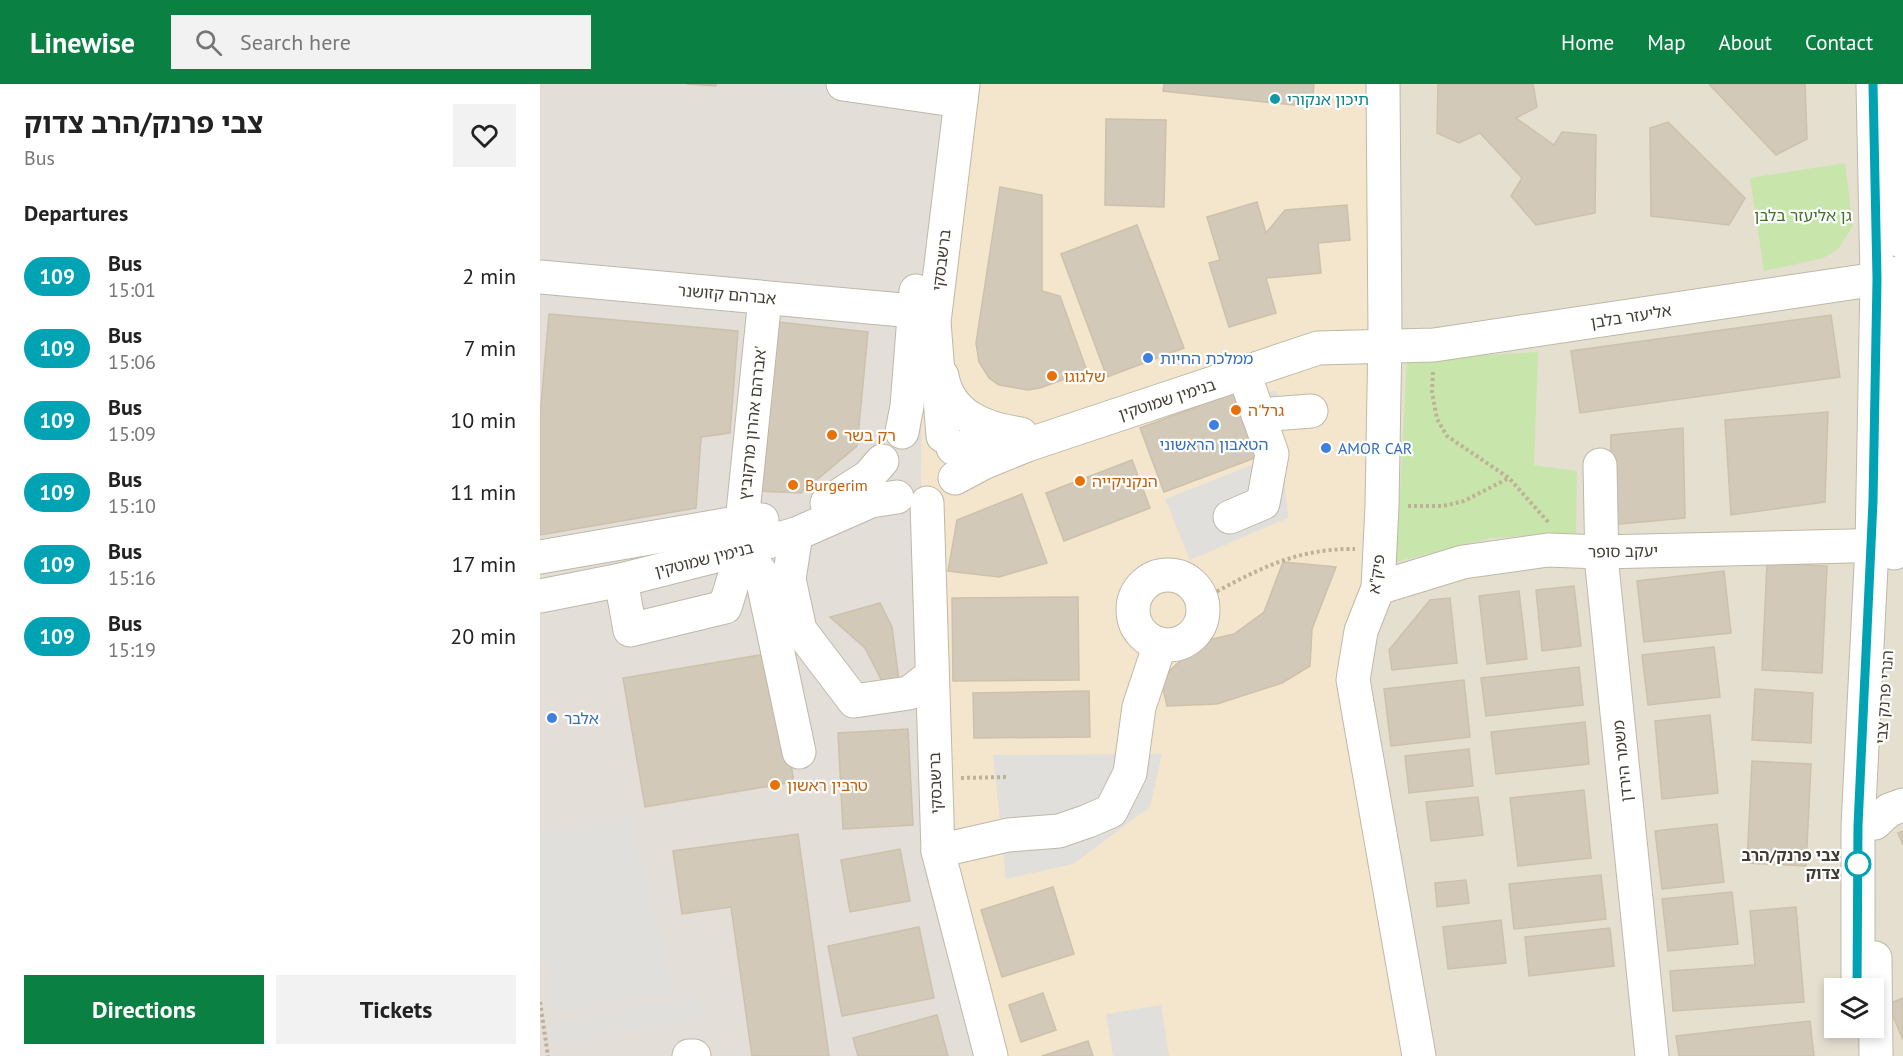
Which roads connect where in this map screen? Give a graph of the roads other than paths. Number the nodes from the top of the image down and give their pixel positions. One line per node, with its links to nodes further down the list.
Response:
1 (843, 84): 5 (street)
2 (1383, 84): 12 (street, פיק"א)
3 (1873, 84): 7 (street, הנרי פרנק צבי)
4 (1896, 84): 6 (street)
5 (952, 92): 11 (street, ברשבסקי)
6 (1903, 242)
7 (1890, 268): 12 (street, אליעזר בלבן); 12 (street, אליעזר בלבן); 25 (street, הנרי פרנק צבי)
8 (540, 277): 9 (street, אברהם קזושנר)
9 (765, 298): 11 (street, אברהם קזושנר); 24 (street, אברהם אהרון מרקוביץ')
10 (1903, 303): 25 (street, הנרי פרנק צבי)
11 (923, 316): 16 (street, ברשבסקי); 17 (street); 18 (street, ברשבסקי)
12 (1385, 340): 13 (street, בנימין שמוטקין); 17 (street, בנימין שמוטקין); 29 (street, פיק"א)
13 (1244, 374): 15 (street); 18 (street, בנימין שמוטקין)
14 (1311, 411): 15 (street)
15 (1258, 415): 22 (street)
16 (902, 432): 18 (street); 19 (street)
17 (1021, 434): 18 (street, בנימין שמוטקין)
18 (950, 454): 21 (street)
19 (882, 461): 21 (street); 24 (street, בנימין שמוטקין)
20 (1600, 465): 26 (street, משמר הירדן)
21 (912, 500): 23 (street, בנימין שמוטקין); 32 (street, ברשבסקי)
22 (1230, 518)
23 (796, 534): 24 (street, בנימין שמוטקין); 32 (street)
24 (742, 536): 27 (street, בנימין שמוטקין); 28 (street, בנימין שמוטקין); 28 (street, אברהם אהרון מרקוביץ'); 33 (street)
25 (1890, 544): 26 (street, יעקב סופר); 35 (street, הנרי פרנק צבי); 37 (street, הנרי פרנק צבי)
26 (1601, 552): 29 (street, יעקב סופר); 43 (street, משמר הירדן)
27 (540, 557)
28 (621, 580): 30 (street, בנימין שמוטקין)
29 (1378, 588): 42 (street, פיק"א)
30 (540, 596)
31 (1160, 644): 31 (street); 36 (street)
32 (932, 675): 36 (street, ברשבסקי)
33 (799, 752)
34 (1903, 805): 35 (street)
35 (1875, 823): 45 (street, הנרי פרנק צבי)
36 (938, 851): 41 (street, ברשבסקי)
37 (1857, 978)
38 (1857, 1038): 44 (street)
39 (689, 1056): 40 (street)
40 (694, 1056)
41 (992, 1056)
42 (1419, 1056)
43 (1652, 1056)
44 (1857, 1056)
45 (1876, 1056)

